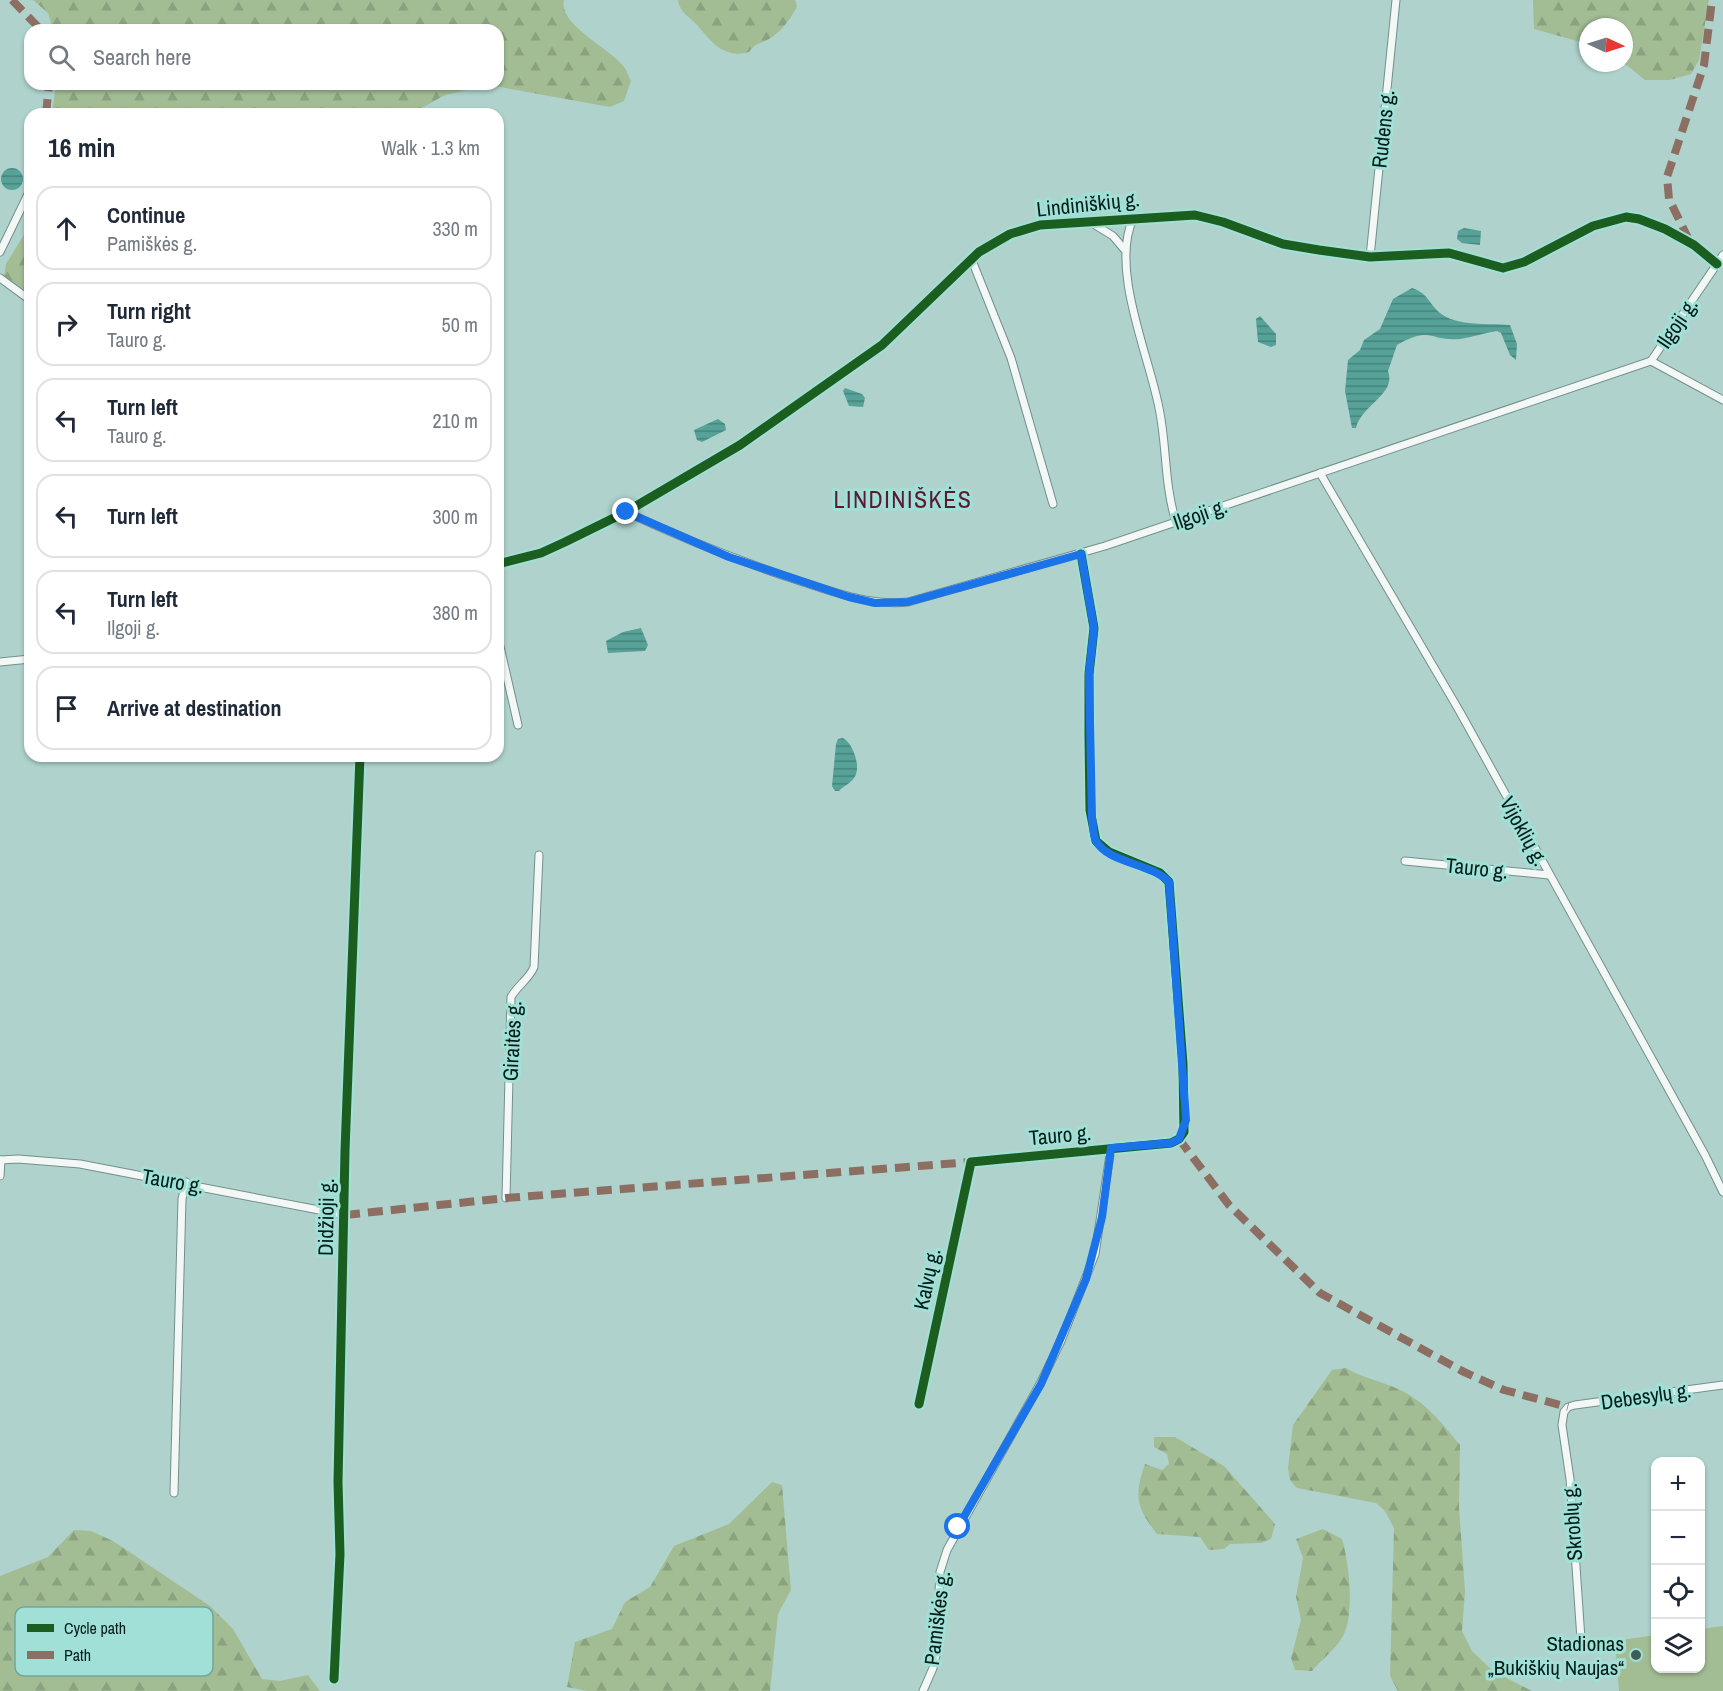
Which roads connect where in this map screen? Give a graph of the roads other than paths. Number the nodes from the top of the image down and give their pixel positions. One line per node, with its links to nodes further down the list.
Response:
1 (1396, 0): 8 (street, Rudens g.)
2 (24, 202): 6 (street)
3 (1133, 219): 4 (street, Lindiniškių g.); 5 (street); 8 (street, Lindiniškių g.)
4 (1092, 224): 5 (street); 9 (street, Lindiniškių g.)
5 (1124, 249): 18 (street)
6 (0, 252)
7 (1723, 255): 10 (street, Ilgoji g.)
8 (1370, 257): 10 (street, Lindiniškių g.)
9 (971, 258): 16 (street); 17 (street, Lindiniškių g.)
10 (1717, 264): 13 (street, Ilgoji g.)
11 (0, 278): 12 (street)
12 (24, 296)
13 (1651, 361): 14 (street); 15 (street, Ilgoji g.)
14 (1723, 400)
15 (1320, 473): 18 (street, Ilgoji g.); 28 (street, Vijoklių g.)
16 (1053, 504)
17 (626, 512): 19 (street, Ilgoji g.); 20 (street, Lindiniškių g.)
18 (1176, 522): 19 (street, Ilgoji g.)
19 (1081, 554): 29 (street, Tauro g.)
20 (504, 562)
21 (24, 660): 22 (street)
22 (0, 662)
23 (504, 664): 24 (street)
24 (518, 725)
25 (360, 762): 36 (street, Didžioji g.)
26 (539, 855): 35 (street, Giraitės g.)
27 (1405, 861): 28 (street, Tauro g.)
28 (1549, 875): 34 (street, Vijoklių g.)
29 (1111, 1148): 31 (street, Tauro g.); 43 (street, Pamiškės g.)
30 (0, 1160): 32 (street); 33 (street, Tauro g.)
31 (971, 1161): 38 (street, Kalvų g.)
32 (0, 1176)
33 (186, 1182): 36 (street, Tauro g.); 40 (street)
34 (1723, 1192)
35 (506, 1198)
36 (345, 1215): 42 (street, Didžioji g.)
37 (1723, 1385): 39 (street, Debesylų g.)
38 (919, 1404)
39 (1568, 1407): 41 (street, Skroblų g.)
40 (174, 1493)
41 (1581, 1639)
42 (334, 1679)
43 (923, 1691)

